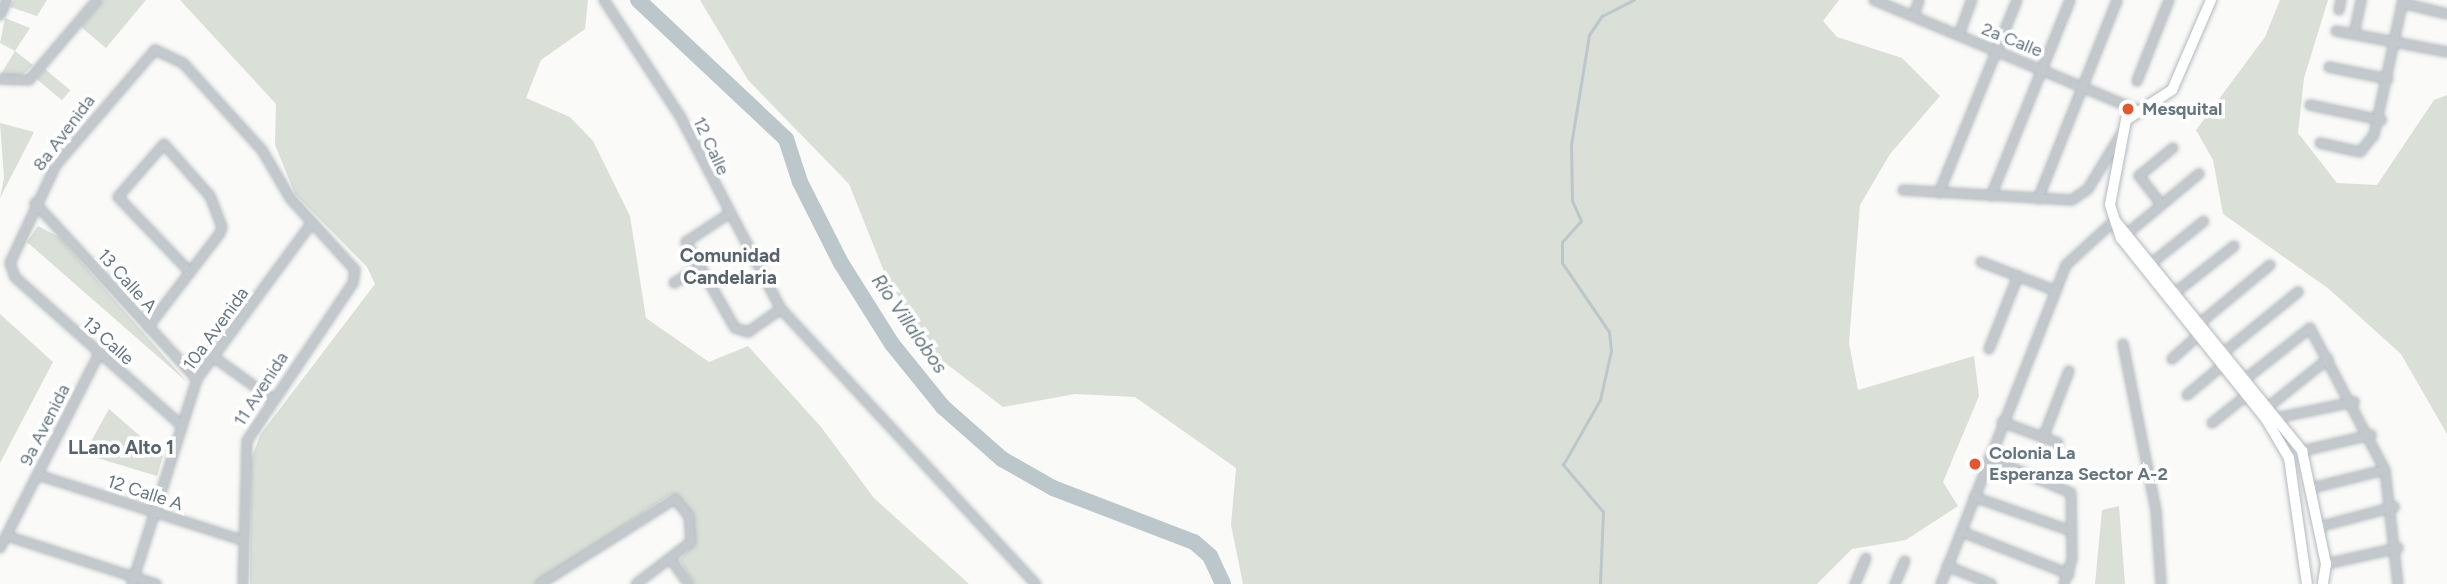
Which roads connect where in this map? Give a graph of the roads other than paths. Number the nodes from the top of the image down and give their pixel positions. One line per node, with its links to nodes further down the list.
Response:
1 (7, 0): 17 (street)
2 (97, 0): 27 (street)
3 (604, 0): 44 (street, 12 Calle)
4 (1874, 0): 18 (street, 2a Calle)
5 (1919, 0): 18 (street)
6 (1972, 0): 21 (street)
7 (2017, 0): 23 (street)
8 (2070, 0): 26 (street)
9 (2117, 0): 30 (street)
10 (2169, 0): 29 (street)
11 (2211, 0): 32 (main road)
12 (2341, 0): 15 (street)
13 (2361, 0): 20 (street)
14 (2403, 1): 16 (street); 22 (street)
15 (2339, 10)
16 (2447, 14)
17 (0, 15)
18 (1914, 16): 21 (street, 2a Calle)
19 (2336, 31): 20 (street)
20 (2354, 34): 22 (street)
21 (1959, 35): 23 (street, 2a Calle)
22 (2396, 42): 24 (street); 28 (street)
23 (1996, 50): 26 (street, 2a Calle); 39 (street)
24 (2447, 52)
25 (2329, 67): 28 (street)
26 (2042, 69): 30 (street, 2a Calle); 40 (street)
27 (0, 79)
28 (2388, 79): 33 (street)
29 (2137, 81)
30 (2083, 86): 32 (street, 2a Calle); 41 (street)
31 (2310, 104): 33 (street)
32 (2137, 110): 34 (main road)
33 (2381, 120): 35 (street)
34 (2122, 133): 41 (street); 45 (main road)
35 (2320, 143)
36 (2172, 148): 43 (street)
37 (2199, 174): 43 (street)
38 (1903, 190): 39 (street)
39 (1939, 193): 40 (street)
40 (1991, 196): 41 (street)
41 (2038, 199)
42 (36, 203): 47 (street, 8a Avenida); 56 (street, 8a Avenida); 62 (street, 13 Calle A)
43 (2161, 204): 48 (street)
44 (727, 215): 53 (street); 61 (street, 12 Calle)
45 (2114, 221): 48 (main road); 58 (street)
46 (2204, 221): 51 (street)
47 (312, 224): 68 (street, 10a Avenida); 77 (street, 11 Avenida)
48 (2125, 235): 51 (main road); 63 (main road)
49 (2234, 246): 59 (street)
50 (1981, 262): 55 (street)
51 (2153, 262): 59 (main road)
52 (2270, 265): 63 (street)
53 (701, 267): 57 (street); 61 (street)
54 (190, 272): 54 (street); 62 (street)
55 (2018, 276): 58 (street); 65 (street)
56 (15, 277): 67 (street, 13 Calle)
57 (674, 283)
58 (2056, 291): 81 (street)
59 (2176, 292): 63 (main road)
60 (2298, 292): 66 (street)
61 (781, 309): 114 (street, 12 Calle)
62 (148, 327): 73 (street, 13 Calle A)
63 (2200, 329): 66 (main road); 69 (street); 71 (main road)
64 (2123, 344): 120 (street)
65 (1989, 349)
66 (2224, 353): 74 (main road)
67 (99, 354): 83 (street, 13 Calle); 90 (street, 9a Avenida)
68 (215, 358): 73 (street, 10a Avenida); 77 (street)
69 (2172, 359)
70 (2328, 359): 74 (street); 78 (street); 79 (street)
71 (2223, 365): 75 (street); 76 (main road)
72 (2069, 372): 85 (street)
73 (197, 379): 83 (street, 10a Avenida)
74 (2244, 380): 79 (main road)
75 (2187, 394)
76 (2247, 396): 82 (street); 121 (main road)
77 (271, 398): 99 (street, 11 Avenida)
78 (2354, 402): 80 (street); 84 (street)
79 (2267, 407): 80 (main road)
80 (2276, 418): 87 (main road)
81 (2002, 422): 85 (street); 88 (street)
82 (2212, 422)
83 (182, 426): 94 (street, 10a Avenida)
84 (2371, 435): 87 (street); 89 (street)
85 (2043, 438): 86 (street)
86 (2058, 443)
87 (2302, 451): 91 (main road)
88 (1989, 458): 92 (street); 96 (street)
89 (2385, 470): 91 (street); 93 (street)
90 (38, 475): 94 (street, 12 Calle A); 98 (street, 9a Avenida)
91 (2312, 488): 95 (main road)
92 (1975, 497): 96 (street); 97 (street)
93 (2394, 508): 95 (street); 101 (street)
94 (155, 513): 99 (street, 12 Calle A); 108 (street, 10a Avenida)
95 (2318, 527): 105 (main road)
96 (2071, 531): 107 (street)
97 (1962, 532): 106 (street); 107 (street)
98 (7, 536): 100 (street, 9a Avenida); 108 (street)
99 (242, 540): 110 (street, 11 Avenida)
100 (0, 548)
101 (2398, 548): 105 (street); 123 (street)
102 (1866, 558): 115 (street)
103 (672, 561): 111 (street); 112 (street); 113 (street)
104 (1905, 561): 116 (street)
105 (2326, 564): 122 (main road)
106 (1947, 566): 117 (street); 118 (street)
107 (2069, 574): 119 (street)
108 (133, 580): 109 (street)
109 (156, 584)
110 (243, 584)
111 (540, 584)
112 (636, 584)
113 (689, 584)
114 (1036, 584)
115 (1855, 584)
116 (1895, 584)
117 (1941, 584)
118 (1991, 584)
119 (2064, 584)
120 (2161, 584)
121 (2306, 584)
122 (2323, 584)
123 (2398, 584)

